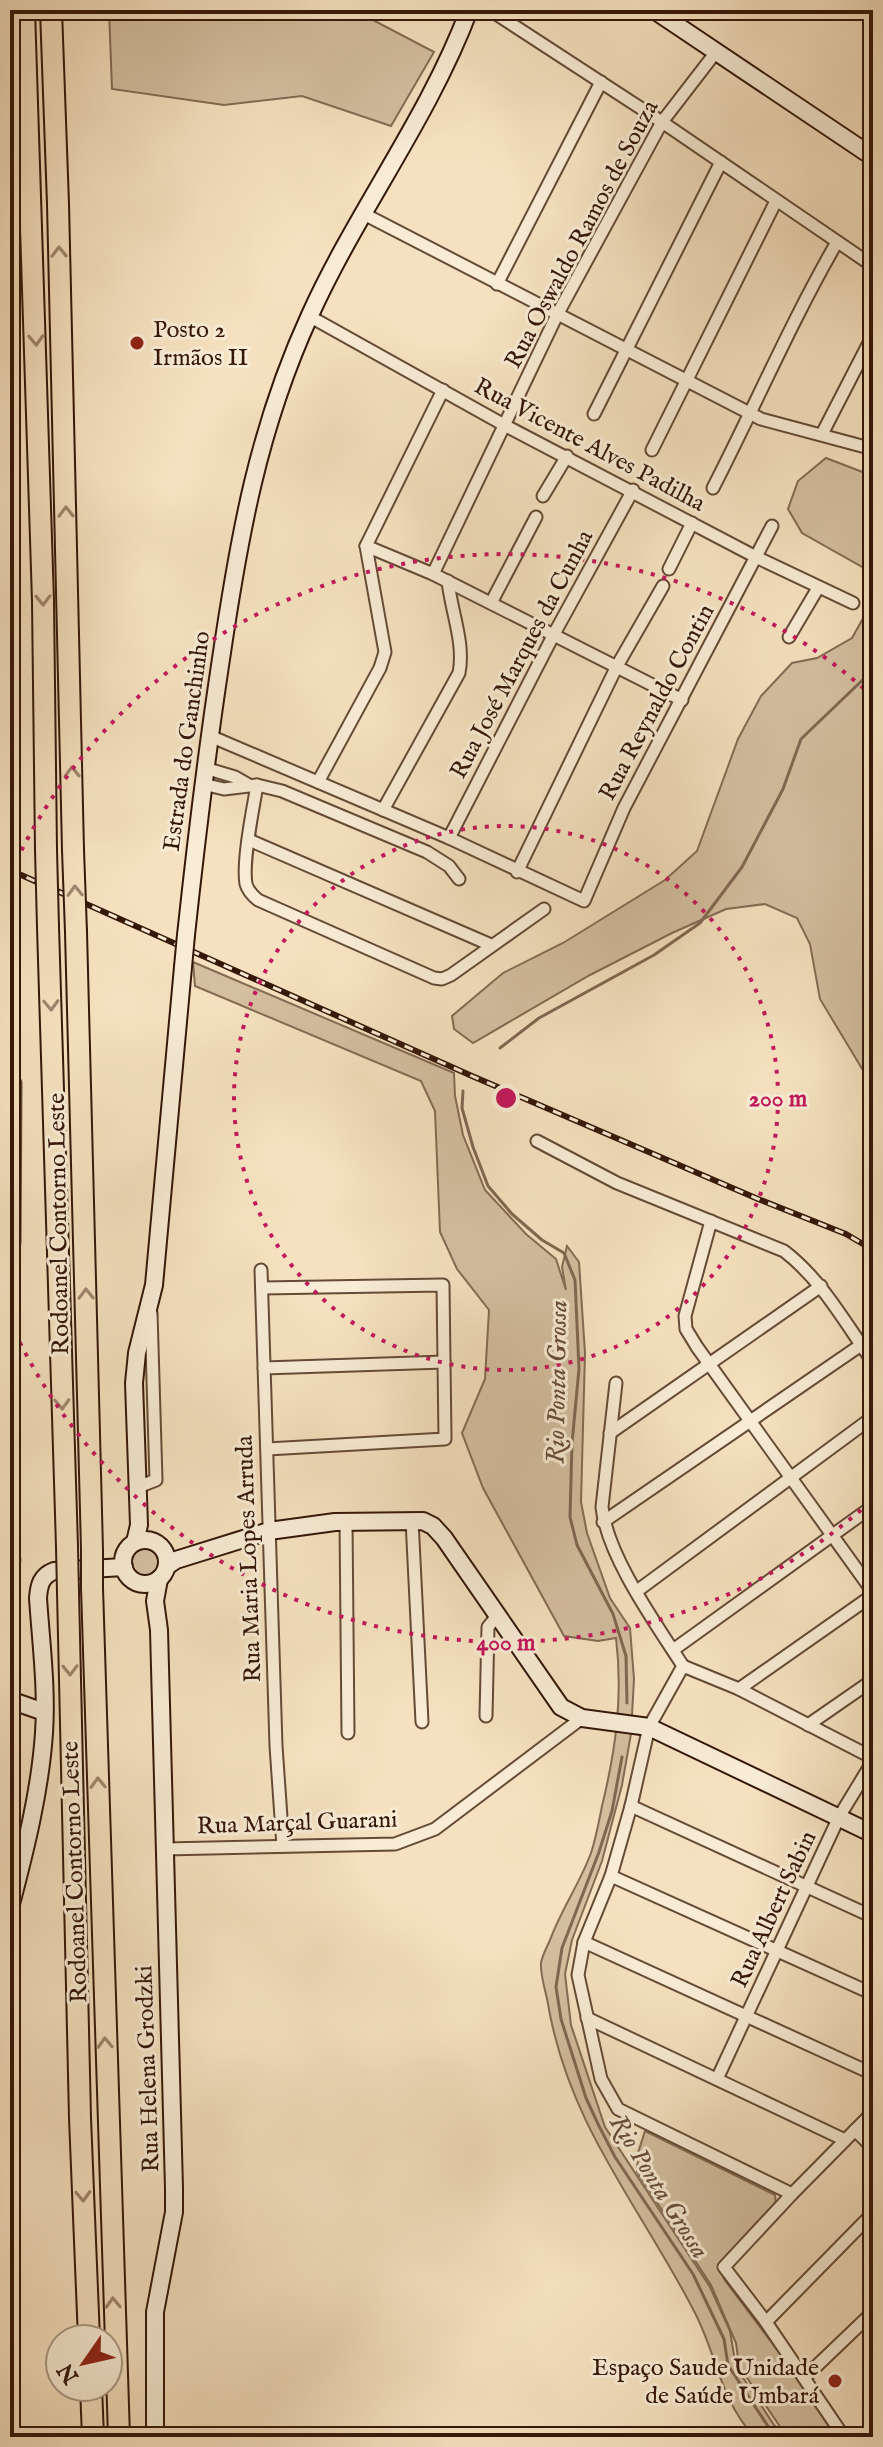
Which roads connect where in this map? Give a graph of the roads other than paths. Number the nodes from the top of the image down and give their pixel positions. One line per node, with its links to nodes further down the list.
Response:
1 (24, 10): 129 (highway, Rodoanel Contorno Leste, one-way to 129, bridge)
2 (51, 10): 133 (highway, Rodoanel Contorno Leste, one-way to 2, bridge)
3 (469, 10): 12 (street, Estrada do Ganchinho)
4 (490, 10): 7 (street)
5 (654, 10): 6 (street)
6 (716, 52): 8 (street, Rua Oswaldo Ramos de Souza); 9 (street)
7 (601, 82): 8 (street); 15 (street)
8 (662, 122): 10 (street); 16 (street, Rua Oswaldo Ramos de Souza)
9 (873, 157)
10 (721, 162): 11 (street); 19 (street)
11 (776, 201): 13 (street); 20 (street)
12 (362, 213): 15 (street); 17 (street, Estrada do Ganchinho)
13 (837, 242): 14 (street); 23 (street)
14 (873, 266)
15 (497, 284): 16 (street)
16 (557, 315): 19 (street); 24 (street, Rua Oswaldo Ramos de Souza)
17 (309, 316): 21 (street, Rua Vicente Alves Padilha); 48 (street, Estrada do Ganchinho)
18 (873, 335): 25 (street)
19 (625, 349): 20 (street); 22 (street)
20 (686, 381): 23 (street); 27 (street)
21 (443, 390): 24 (street, Rua Vicente Alves Padilha); 35 (street)
22 (594, 414)
23 (751, 414): 25 (street); 29 (street)
24 (506, 426): 28 (street, Rua Vicente Alves Padilha); 38 (street, Rua Oswaldo Ramos de Souza)
25 (822, 434): 26 (street)
26 (873, 449)
27 (652, 450)
28 (567, 456): 30 (street, Rua Vicente Alves Padilha); 31 (street)
29 (713, 488)
30 (633, 490): 33 (street, Rua Vicente Alves Padilha); 44 (street, Rua José Marques da Cunha)
31 (543, 496)
32 (536, 517): 42 (street)
33 (692, 523): 36 (street, Rua Vicente Alves Padilha); 37 (street)
34 (772, 526): 36 (street, Rua Reynaldo Contin)
35 (366, 546): 38 (street); 50 (street)
36 (756, 557): 41 (street, Rua Vicente Alves Padilha); 47 (street, Rua Reynaldo Contin)
37 (669, 569)
38 (433, 574): 39 (street)
39 (448, 581): 42 (street); 52 (street)
40 (663, 586): 46 (street)
41 (818, 588): 43 (street, Rua Vicente Alves Padilha); 45 (street)
42 (491, 603): 44 (street)
43 (853, 603)
44 (554, 634): 46 (street); 53 (street, Rua José Marques da Cunha)
45 (789, 637)
46 (617, 666): 47 (street); 55 (street)
47 (682, 700): 55 (street, Rua Reynaldo Contin)
48 (210, 736): 49 (street, Estrada do Ganchinho); 50 (street)
49 (204, 776): 51 (street); 83 (street, Estrada do Ganchinho, bridge)
50 (318, 782): 52 (street)
51 (253, 785): 54 (street); 56 (street)
52 (383, 810): 53 (street)
53 (449, 838): 55 (street)
54 (249, 840): 58 (street); 58 (street)
55 (517, 872)
56 (459, 879)
57 (544, 909): 58 (street)
58 (491, 945)
59 (10, 1076): 62 (street)
60 (537, 1141): 61 (street)
61 (711, 1221): 64 (street); 69 (street)
62 (10, 1260)
63 (261, 1270): 65 (street, Rua Maria Lopes Arruda)
64 (821, 1286): 66 (street); 69 (street)
65 (262, 1288): 67 (street); 70 (street, Rua Maria Lopes Arruda)
66 (861, 1345): 68 (street); 73 (street)
67 (444, 1362): 70 (street); 75 (street)
68 (873, 1362)
69 (708, 1363): 73 (street); 74 (street)
70 (264, 1368): 75 (street, Rua Maria Lopes Arruda)
71 (616, 1383): 74 (street)
72 (873, 1417): 76 (street)
73 (750, 1422): 76 (street); 80 (street)
74 (610, 1433): 80 (street)
75 (267, 1449): 81 (street, Rua Maria Lopes Arruda)
76 (790, 1476): 82 (street); 87 (street)
77 (873, 1506): 82 (street)
78 (412, 1520): 79 (street); 89 (street); 99 (street)
79 (346, 1522): 81 (street); 102 (street)
80 (603, 1522): 87 (street)
81 (269, 1531): 84 (street); 108 (street, Rua Maria Lopes Arruda)
82 (832, 1535): 88 (street); 90 (street)
83 (141, 1536): 84 (street); 85 (street)
84 (167, 1565): 86 (street); 94 (street, Rua Helena Grodzki)
85 (124, 1567): 86 (street); 96 (street)
86 (140, 1583): 94 (street, Rua Helena Grodzki)
87 (637, 1591): 90 (street)
88 (873, 1594): 93 (street)
89 (497, 1616): 97 (street); 98 (street)
90 (673, 1650): 91 (street)
91 (683, 1666): 93 (street); 101 (street)
92 (873, 1680): 100 (street)
93 (739, 1689): 100 (street)
94 (161, 1697): 109 (street, Rua Helena Grodzki)
95 (10, 1700): 96 (street)
96 (44, 1712): 107 (street)
97 (486, 1716)
98 (582, 1718): 101 (street); 108 (street, Rua Marçal Guarani)
99 (422, 1722)
100 (808, 1725): 103 (street)
101 (649, 1727): 104 (street); 105 (street)
102 (348, 1733)
103 (873, 1759): 105 (street, Rua Albert Sabin)
104 (631, 1806): 110 (street); 111 (street)
105 (839, 1817): 106 (street); 111 (street, Rua Albert Sabin)
106 (873, 1834)
107 (18, 1839): 112 (street)
108 (283, 1846): 109 (street, Rua Marçal Guarani)
109 (165, 1849): 134 (street, Rua Helena Grodzki)
110 (611, 1876): 114 (street); 115 (street)
111 (808, 1886): 113 (street); 115 (street, Rua Albert Sabin)
112 (10, 1908)
113 (873, 1917)
114 (584, 1942): 117 (street); 118 (street)
115 (779, 1949): 116 (street); 117 (street, Rua Albert Sabin)
116 (873, 1994)
117 (748, 2015): 119 (street); 120 (street, Rua Albert Sabin)
118 (587, 2018): 120 (street); 125 (street)
119 (873, 2074)
120 (717, 2079): 123 (street)
121 (873, 2112): 122 (street)
122 (855, 2130): 123 (street); 124 (street)
123 (845, 2140): 125 (street)
124 (873, 2148)
125 (792, 2194): 128 (street)
126 (873, 2213): 128 (street)
127 (873, 2312): 130 (street)
128 (766, 2322): 130 (street)
129 (88, 2323)
130 (804, 2378): 135 (street)
131 (91, 2403): 132 (highway)
132 (92, 2431)
133 (119, 2437)
134 (155, 2437)
135 (844, 2437)

